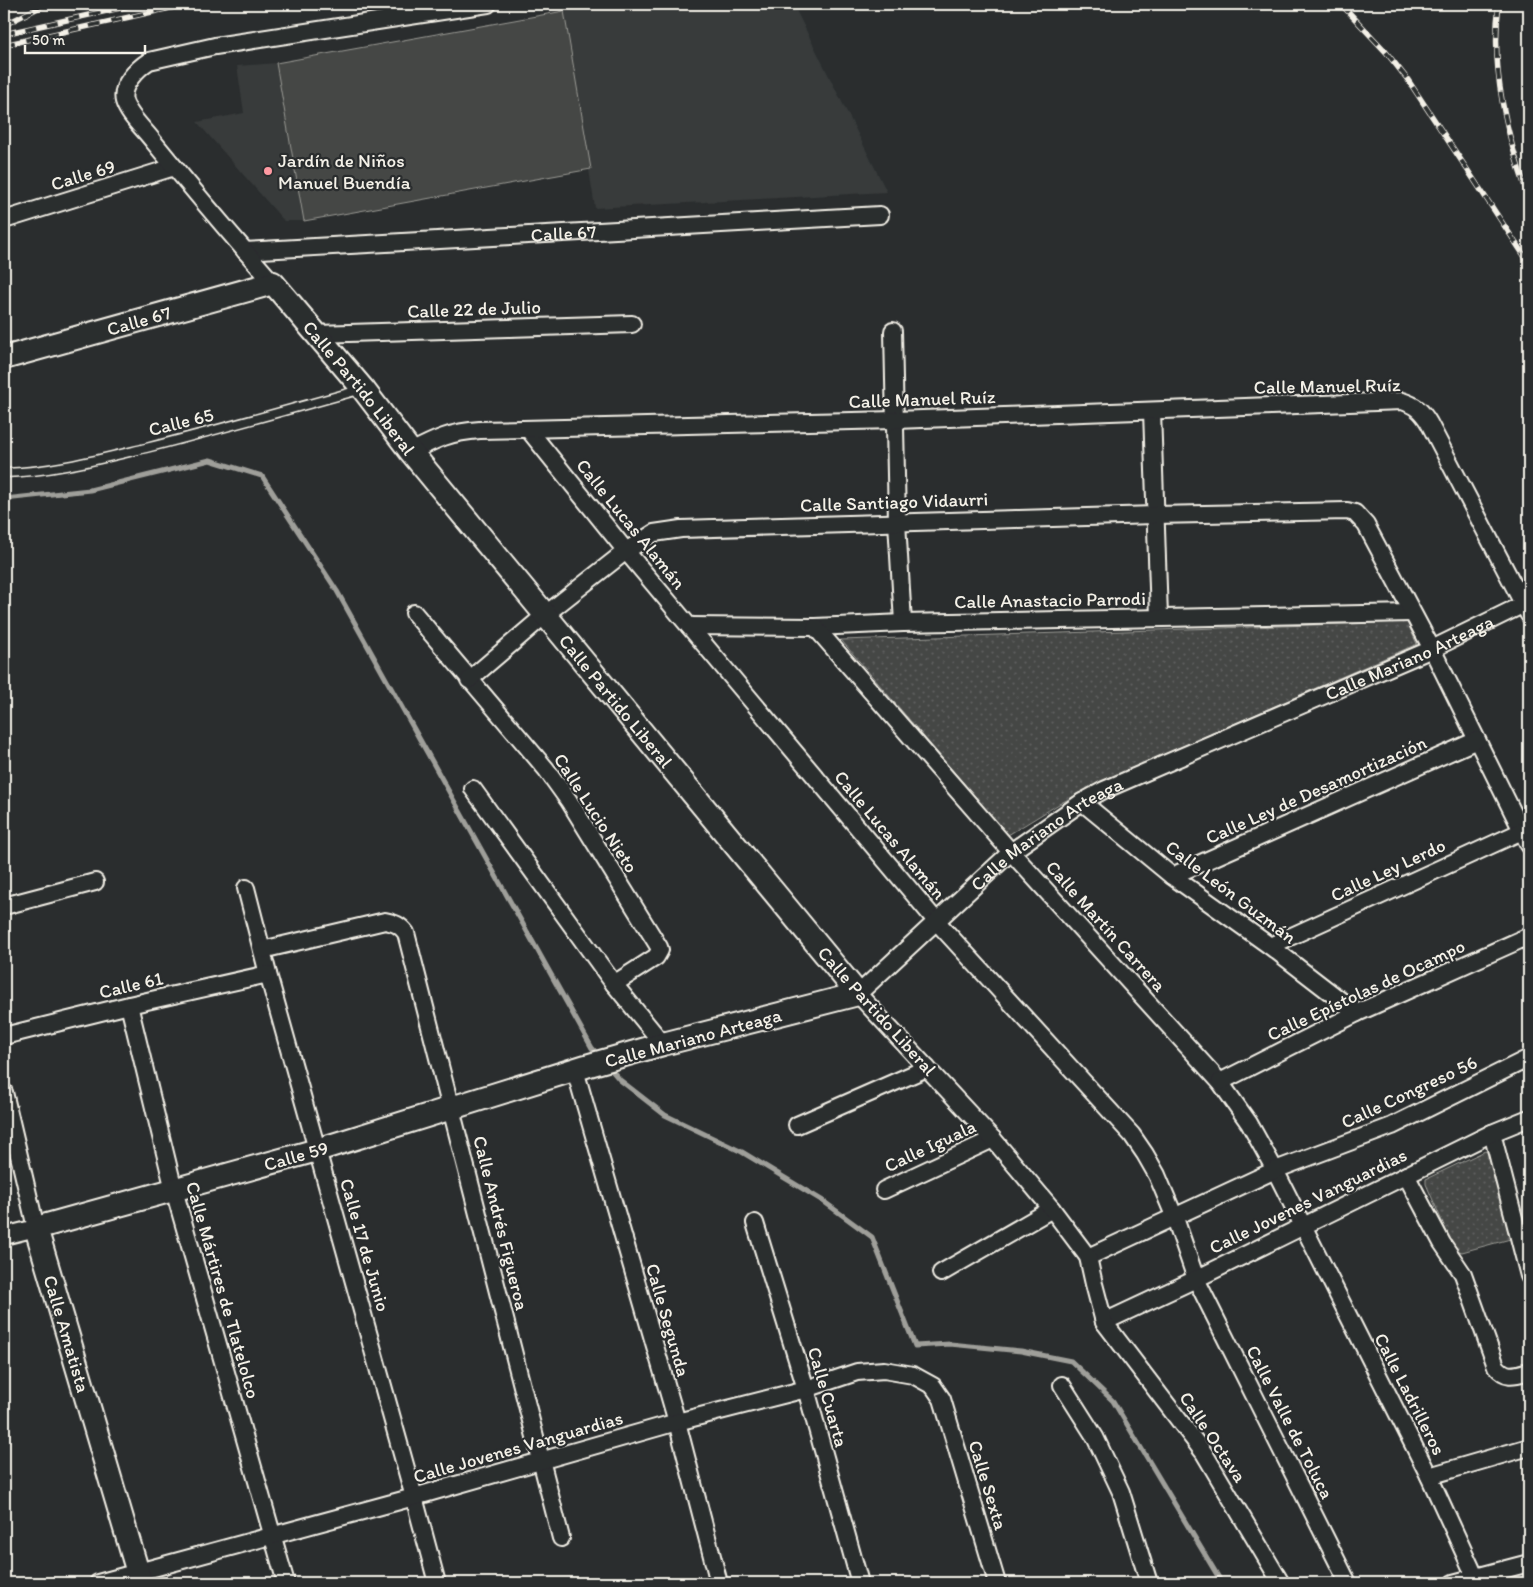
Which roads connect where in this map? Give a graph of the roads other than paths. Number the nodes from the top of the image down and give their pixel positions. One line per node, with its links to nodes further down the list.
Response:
1 (488, 4): 2 (street, Calle Partido Liberal)
2 (174, 167): 4 (street, Calle 69); 5 (street, Calle Partido Liberal)
3 (880, 215): 5 (street, Calle 67)
4 (4, 220)
5 (245, 251): 6 (street, Calle Partido Liberal)
6 (273, 283): 9 (street, Calle Partido Liberal); 10 (street, Calle 67)
7 (632, 324): 9 (street, Calle 22 de Julio)
8 (893, 331): 13 (street)
9 (317, 334): 11 (street, Calle Partido Liberal)
10 (4, 358)
11 (363, 389): 15 (street, Calle Partido Liberal); 16 (lane, Calle 65)
12 (1152, 411): 13 (street, Calle Manuel Ruíz); 17 (street); 20 (street, Calle Manuel Ruíz)
13 (895, 420): 14 (street, Calle Manuel Ruíz); 18 (street)
14 (528, 429): 15 (street, Calle Manuel Ruíz); 19 (street, Calle Lucas Alamán)
15 (411, 452): 23 (street, Calle Partido Liberal)
16 (4, 473)
17 (1155, 515): 18 (street, Calle Santiago Vidaurri); 22 (street, Calle Santiago Vidaurri); 24 (street)
18 (897, 522): 19 (street, Calle Santiago Vidaurri); 25 (street)
19 (626, 551): 23 (street, Calle Santiago Vidaurri); 26 (street, Calle Lucas Alamán)
20 (1526, 609): 28 (street, Calle Mariano Arteaga)
21 (414, 613): 29 (street, Calle Lucio Nieto)
22 (1412, 613): 24 (street, Calle Anastacio Parrodi); 28 (street)
23 (546, 614): 29 (street, Calle Santiago Vidaurri); 45 (street, Calle Partido Liberal)
24 (1159, 617): 25 (street, Calle Anastacio Parrodi)
25 (902, 622): 27 (street, Calle Anastacio Parrodi)
26 (689, 626): 27 (street, Calle Anastacio Parrodi); 39 (street, Calle Lucas Alamán)
27 (815, 627): 34 (street, Calle Martín Carrera)
28 (1432, 649): 30 (street); 32 (street, Calle Mariano Arteaga)
29 (470, 680): 44 (street, Calle Lucio Nieto)
30 (1477, 740): 33 (street); 35 (street, Calle Ley de Desamortización)
31 (473, 789): 44 (street)
32 (1082, 802): 34 (street, Calle Mariano Arteaga); 35 (street, Calle León Guzmán)
33 (1526, 838): 41 (street, Calle Ley Lerdo)
34 (1011, 852): 39 (street, Calle Mariano Arteaga); 53 (street, Calle Martín Carrera)
35 (1172, 876): 41 (street, Calle León Guzmán)
36 (95, 882): 38 (street)
37 (246, 888): 42 (street, Calle 17 de Junio)
38 (4, 906)
39 (937, 922): 45 (street, Calle Mariano Arteaga); 66 (street, Calle Lucas Alamán)
40 (1529, 936): 47 (street, Calle Epístolas de Ocampo)
41 (1270, 946): 47 (street, Calle León Guzmán)
42 (262, 950): 43 (street, Calle 17 de Junio); 55 (street, Calle Andrés Figueroa)
43 (268, 974): 46 (street, Calle 61); 60 (street, Calle 17 de Junio)
44 (614, 984): 49 (street)
45 (858, 994): 49 (street, Calle Mariano Arteaga); 52 (street, Calle Partido Liberal)
46 (129, 1005): 48 (street, Calle 61); 63 (street, Calle Mártires de Tlatelolco)
47 (1357, 1013): 53 (street, Calle Epístolas de Ocampo)
48 (4, 1036)
49 (664, 1044): 51 (street, Calle Mariano Arteaga)
50 (1529, 1058): 61 (street, Calle Congreso 56)
51 (580, 1068): 55 (street, Calle 59); 80 (street, Calle Segunda)
52 (927, 1068): 57 (street); 59 (street, Calle Partido Liberal)
53 (1220, 1082): 61 (street, Calle Martín Carrera)
54 (4, 1092): 69 (street, Calle Amatista)
55 (451, 1109): 60 (street, Calle 59); 82 (street, Calle Andrés Figueroa)
56 (1529, 1118): 58 (street, Calle Jovenes Vanguardias)
57 (797, 1125)
58 (1492, 1133): 62 (street, Calle Jovenes Vanguardias); 73 (street)
59 (992, 1139): 64 (street, Calle Iguala); 65 (street, Calle Partido Liberal)
60 (317, 1150): 63 (street, Calle 59); 84 (street, Calle 17 de Junio)
61 (1275, 1170): 66 (street, Calle Congreso 56); 68 (street, Calle Martín Carrera)
62 (1406, 1175): 68 (street, Calle Jovenes Vanguardias); 76 (street)
63 (174, 1190): 69 (street, Calle 59); 85 (street, Calle Mártires de Tlatelolco)
64 (884, 1190)
65 (1052, 1209): 71 (street, Calle Partido Liberal); 72 (street)
66 (1175, 1218): 71 (street, Calle Congreso 56); 74 (street, Calle Lucas Alamán)
67 (755, 1224): 78 (street, Calle Cuarta)
68 (1302, 1226): 74 (street, Calle Jovenes Vanguardias); 83 (street, Calle Ladrilleros)
69 (36, 1228): 70 (street, Calle 59); 88 (street, Calle Amatista)
70 (4, 1236)
71 (1088, 1257): 75 (street, Calle Partido Liberal)
72 (941, 1273)
73 (1529, 1276)
74 (1196, 1279): 75 (street, Calle Jovenes Vanguardias); 98 (street, Calle Valle de Toluca)
75 (1104, 1322): 90 (street, Calle Octava)
76 (1529, 1371)
77 (1062, 1386): 97 (street)
78 (806, 1389): 79 (street, Calle Jovenes Vanguardias); 80 (street, Calle Jovenes Vanguardias); 95 (street, Calle Cuarta)
79 (942, 1399): 96 (street, Calle Sexta)
80 (677, 1422): 82 (street, Calle Jovenes Vanguardias); 94 (street, Calle Segunda)
81 (1529, 1447): 83 (street)
82 (541, 1461): 84 (street, Calle Jovenes Vanguardias); 86 (street, Calle Andrés Figueroa)
83 (1429, 1476): 89 (street, Calle Ladrilleros)
84 (414, 1497): 85 (street, Calle Jovenes Vanguardias); 93 (street, Calle 17 de Junio)
85 (273, 1536): 88 (street, Calle Jovenes Vanguardias); 92 (street, Calle Mártires de Tlatelolco)
86 (561, 1538)
87 (1529, 1563): 89 (street)
88 (140, 1578): 91 (street, Calle Jovenes Vanguardias)
89 (1476, 1580): 99 (street)
90 (1281, 1582)
91 (98, 1583)
92 (286, 1583)
93 (437, 1583)
94 (719, 1583)
95 (860, 1583)
96 (997, 1583)
97 (1149, 1583)
98 (1348, 1583)
99 (1453, 1583)

